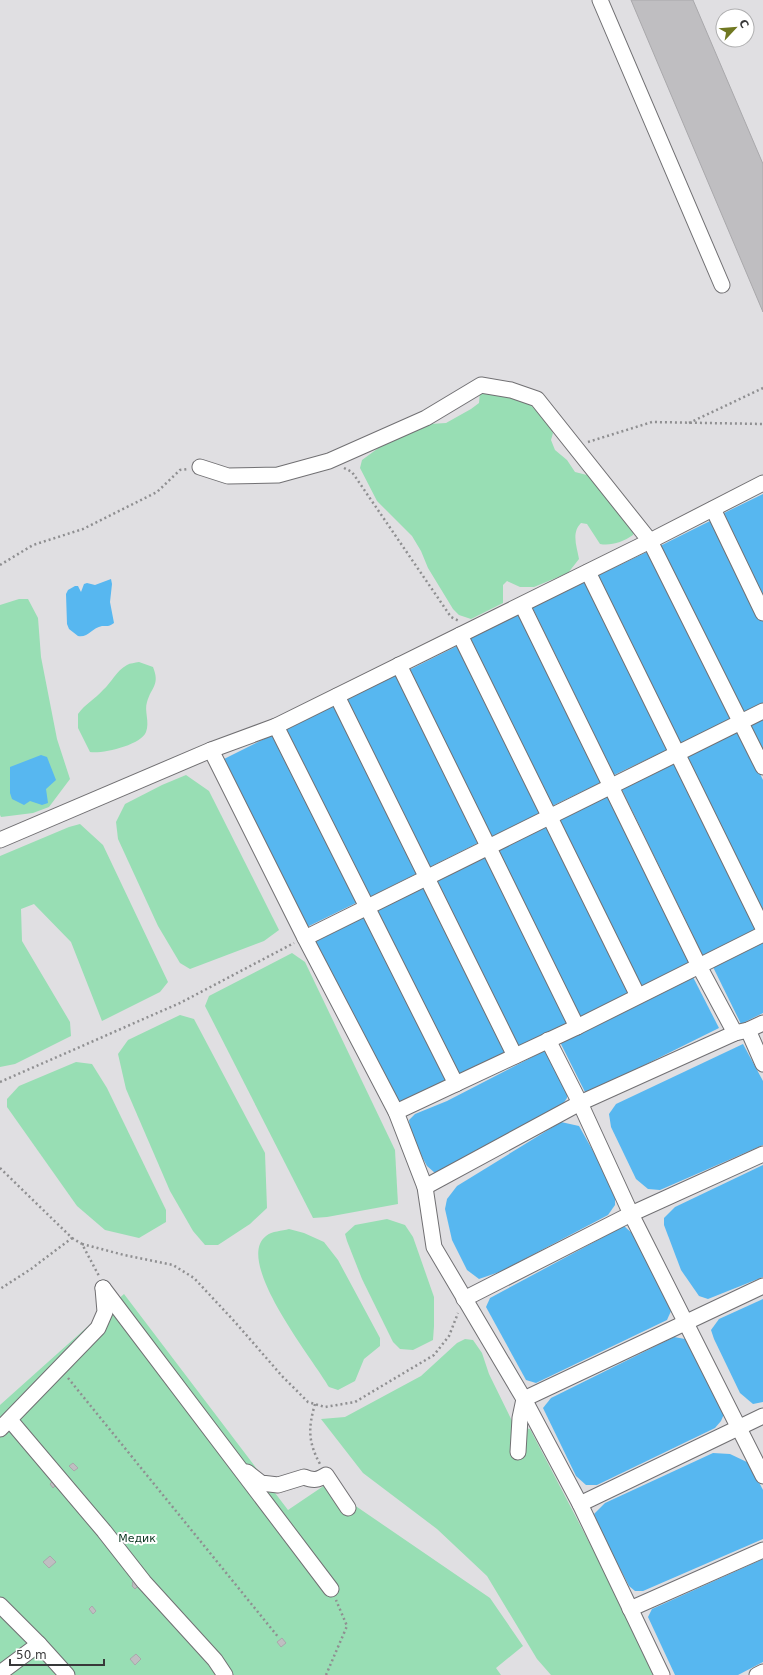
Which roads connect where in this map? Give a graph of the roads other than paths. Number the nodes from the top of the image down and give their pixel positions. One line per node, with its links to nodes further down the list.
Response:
1 (600, 0): 2 (lane)
2 (722, 285)
3 (200, 467): 6 (lane)
4 (763, 483): 5 (lane)
5 (713, 509): 6 (lane); 9 (lane)
6 (650, 541): 7 (lane); 14 (lane)
7 (588, 572): 8 (lane); 17 (lane)
8 (522, 604): 10 (lane); 19 (lane)
9 (763, 613)
10 (466, 632): 11 (lane); 20 (lane)
11 (399, 665): 12 (lane); 22 (lane)
12 (337, 696): 15 (lane); 23 (lane)
13 (763, 711): 14 (lane)
14 (740, 722): 17 (lane); 18 (lane)
15 (276, 726): 16 (lane); 24 (lane)
16 (211, 750): 21 (lane); 27 (lane)
17 (677, 753): 19 (lane); 25 (lane)
18 (763, 767)
19 (611, 786): 20 (lane); 28 (lane)
20 (548, 816): 22 (lane); 29 (lane)
21 (0, 840)
22 (488, 846): 23 (lane); 31 (lane)
23 (426, 877): 24 (lane); 34 (lane)
24 (368, 906): 27 (lane); 36 (lane)
25 (763, 928)
26 (763, 934): 28 (lane)
27 (305, 938): 38 (lane)
28 (699, 966): 29 (lane); 32 (lane)
29 (638, 996): 31 (lane)
30 (763, 1023): 32 (lane)
31 (577, 1026): 33 (lane)
32 (742, 1032): 35 (lane); 37 (lane)
33 (548, 1040): 34 (lane); 37 (lane)
34 (515, 1056): 36 (lane)
35 (763, 1064)
36 (456, 1084): 38 (lane)
37 (580, 1103): 40 (lane); 41 (lane)
38 (396, 1112): 40 (lane)
39 (763, 1154): 41 (lane)
40 (425, 1187): 43 (lane)
41 (631, 1214): 43 (lane); 44 (lane)
42 (763, 1286): 44 (lane)
43 (464, 1299): 45 (lane)
44 (686, 1322): 45 (lane); 48 (lane)
45 (524, 1399): 49 (lane); 52 (lane)
46 (763, 1416): 48 (lane)
47 (5, 1425): 50 (lane); 62 (lane)
48 (739, 1428): 51 (lane); 52 (lane)
49 (518, 1452)
50 (238, 1466): 53 (lane); 55 (lane)
51 (763, 1476)
52 (580, 1504): 57 (lane)
53 (348, 1508)
54 (763, 1550): 57 (lane)
55 (331, 1589)
56 (0, 1605): 58 (lane)
57 (630, 1609): 63 (lane)
58 (39, 1644): 60 (lane); 61 (lane)
59 (763, 1672): 64 (lane)
60 (0, 1673)
61 (66, 1675)
62 (226, 1675)
63 (662, 1675)
64 (757, 1675)

